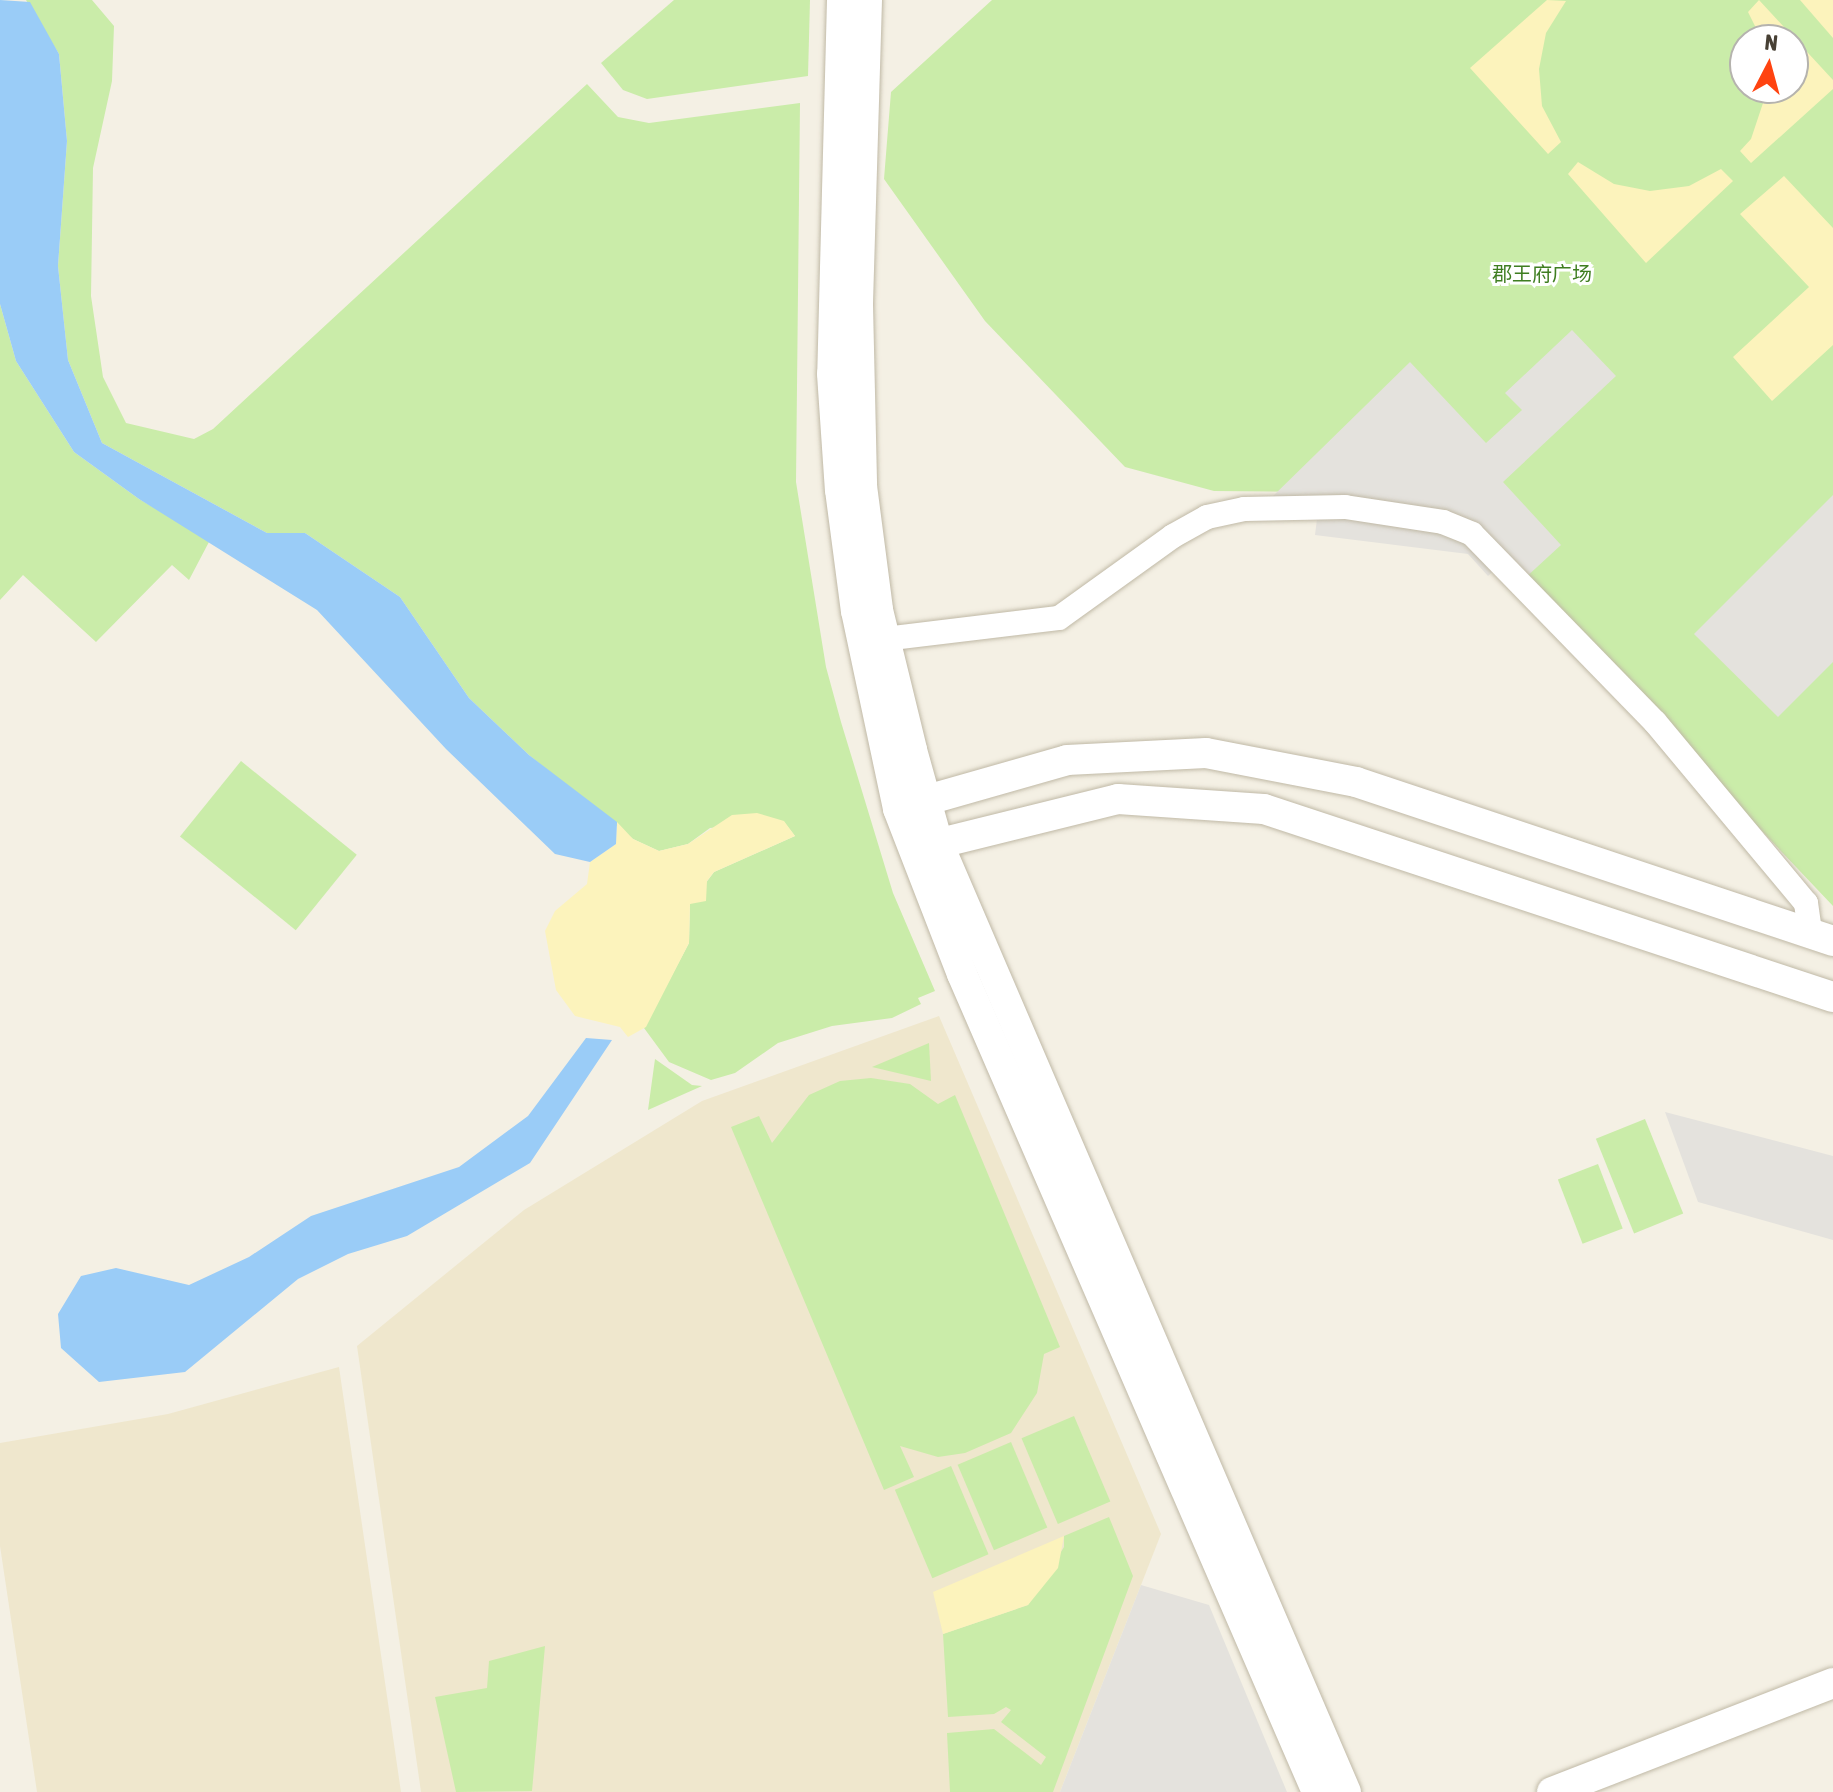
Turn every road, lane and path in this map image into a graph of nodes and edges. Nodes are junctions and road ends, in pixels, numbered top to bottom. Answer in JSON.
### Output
{"nodes":[{"id":1,"x":842,"y":0,"type":"edge"},
{"id":2,"x":867,"y":0,"type":"edge"},
{"id":3,"x":885,"y":639,"type":"junction"},
{"id":4,"x":912,"y":805,"type":"junction"},
{"id":5,"x":924,"y":847,"type":"junction"},
{"id":6,"x":1822,"y":937,"type":"edge"},
{"id":7,"x":1833,"y":997,"type":"edge"},
{"id":8,"x":1833,"y":1683,"type":"edge"},
{"id":9,"x":1317,"y":1792,"type":"edge"},
{"id":10,"x":1346,"y":1792,"type":"edge"},
{"id":11,"x":1552,"y":1792,"type":"edge"}],
"edges":[{"from":1,"to":4,"type":"street"},
{"from":2,"to":3,"type":"street"},
{"from":3,"to":4,"type":"street"},
{"from":3,"to":6,"type":"street"},
{"from":4,"to":5,"type":"street"},
{"from":4,"to":6,"type":"street"},
{"from":5,"to":7,"type":"street"},
{"from":5,"to":9,"type":"street"},
{"from":5,"to":10,"type":"street"},
{"from":8,"to":11,"type":"street"}]}
